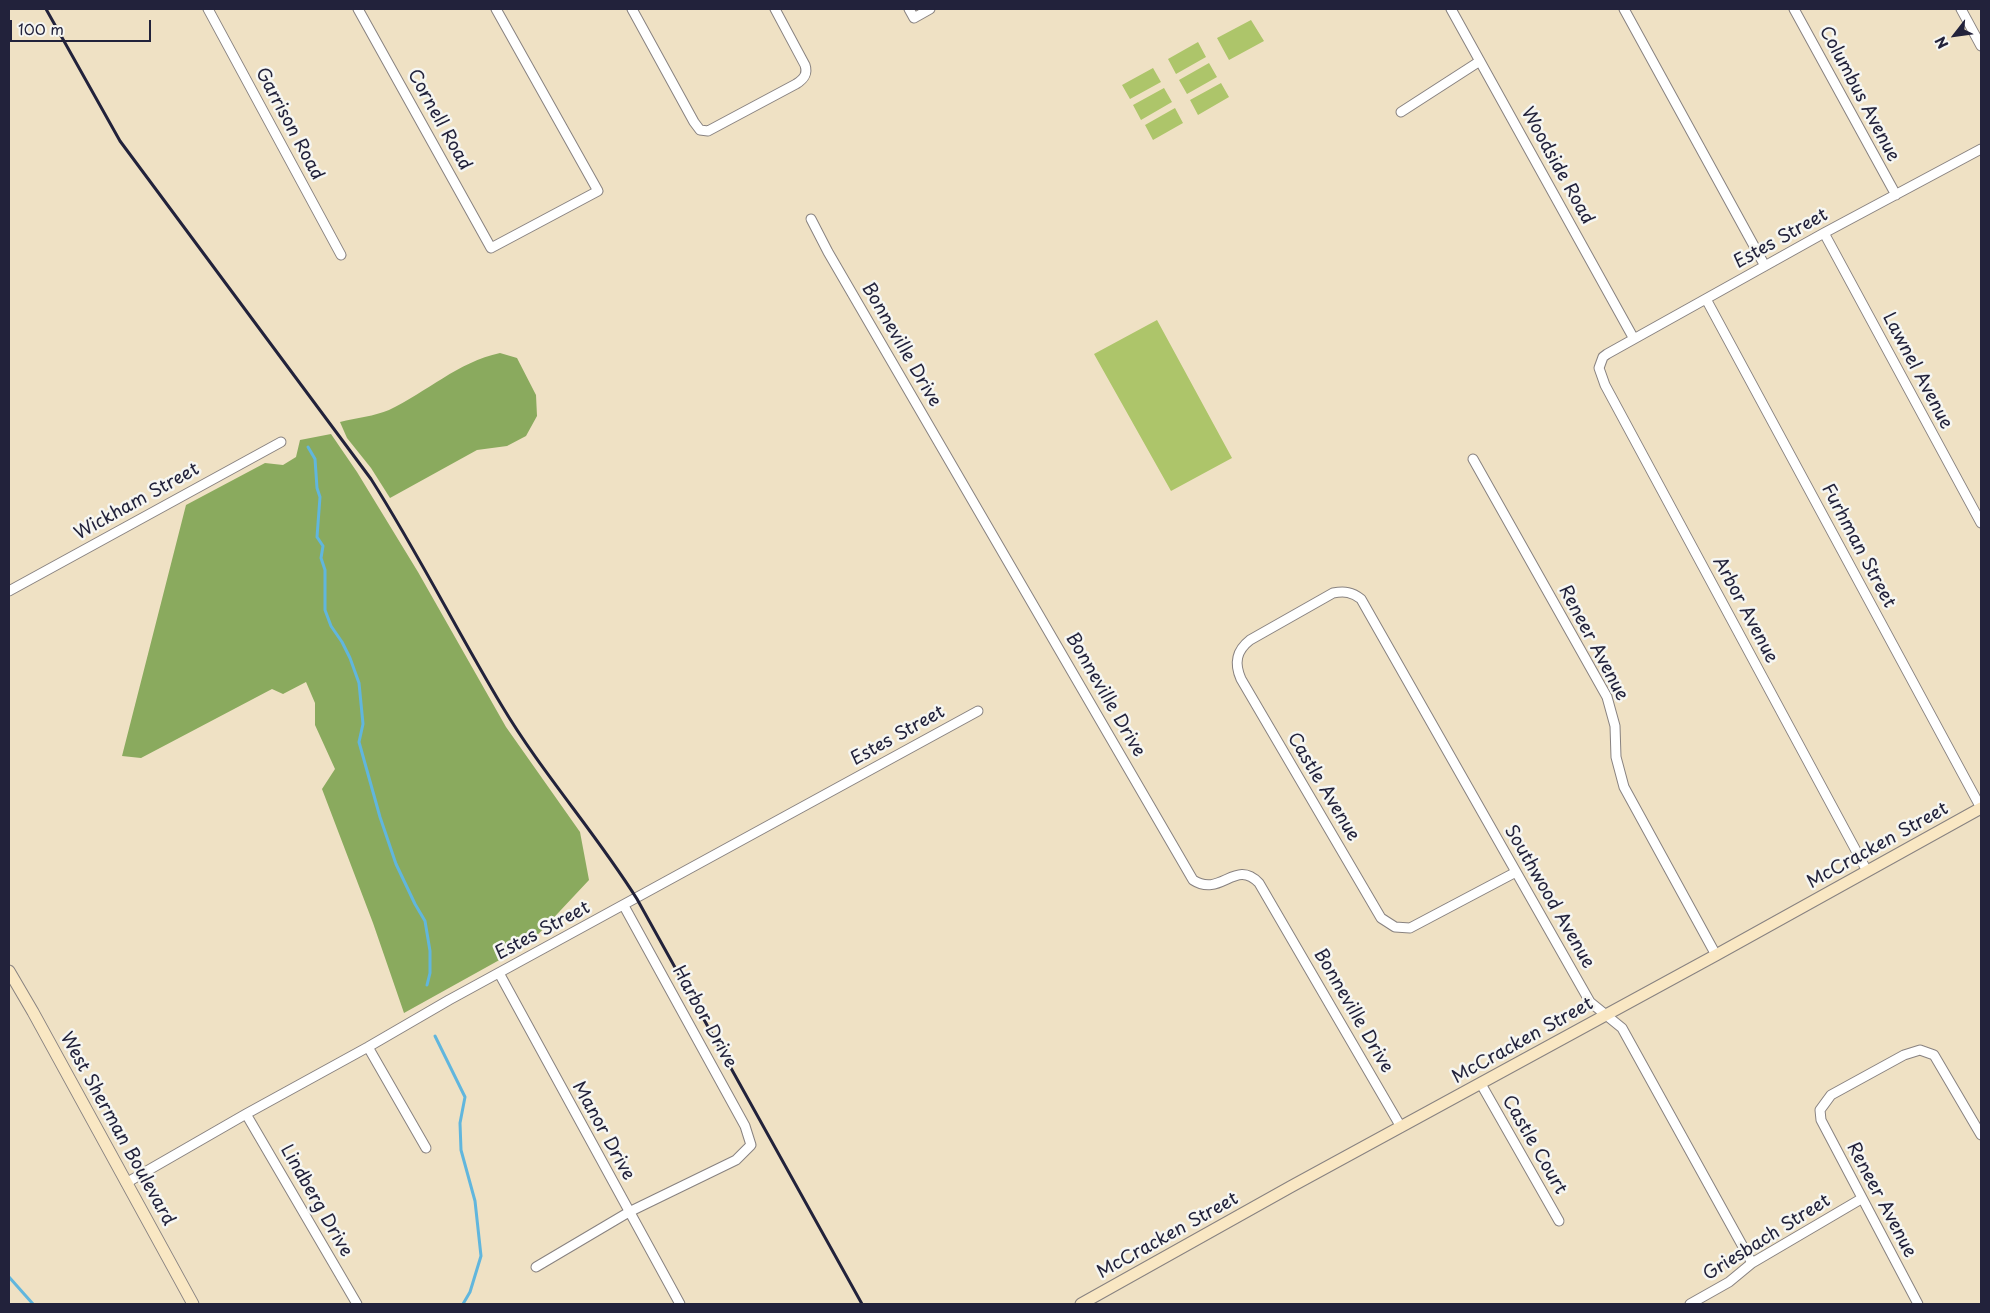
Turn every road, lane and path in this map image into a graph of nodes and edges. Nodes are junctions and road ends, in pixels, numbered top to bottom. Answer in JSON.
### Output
{"nodes":[{"id":1,"x":208,"y":9,"type":"edge"},
{"id":2,"x":358,"y":9,"type":"edge"},
{"id":3,"x":496,"y":9,"type":"edge"},
{"id":4,"x":632,"y":9,"type":"edge"},
{"id":5,"x":775,"y":9,"type":"edge"},
{"id":6,"x":909,"y":9,"type":"edge"},
{"id":7,"x":930,"y":9,"type":"edge"},
{"id":8,"x":1452,"y":9,"type":"edge"},
{"id":9,"x":1624,"y":9,"type":"edge"},
{"id":10,"x":1794,"y":9,"type":"edge"},
{"id":11,"x":1961,"y":9,"type":"edge"},
{"id":12,"x":1981,"y":46,"type":"edge"},
{"id":13,"x":1480,"y":61,"type":"junction"},
{"id":14,"x":1401,"y":112,"type":"dead end"},
{"id":15,"x":1981,"y":149,"type":"edge"},
{"id":16,"x":1896,"y":195,"type":"junction"},
{"id":17,"x":811,"y":219,"type":"dead end"},
{"id":18,"x":1824,"y":234,"type":"junction"},
{"id":19,"x":341,"y":255,"type":"dead end"},
{"id":20,"x":1765,"y":266,"type":"junction"},
{"id":21,"x":1706,"y":298,"type":"junction"},
{"id":22,"x":1634,"y":339,"type":"junction"},
{"id":23,"x":1600,"y":362,"type":"joint"},
{"id":24,"x":281,"y":442,"type":"dead end"},
{"id":25,"x":1473,"y":459,"type":"dead end"},
{"id":26,"x":1981,"y":523,"type":"edge"},
{"id":27,"x":9,"y":591,"type":"edge"},
{"id":28,"x":1353,"y":593,"type":"joint"},
{"id":29,"x":978,"y":710,"type":"dead end"},
{"id":30,"x":1981,"y":808,"type":"edge"},
{"id":31,"x":1867,"y":871,"type":"junction"},
{"id":32,"x":1516,"y":872,"type":"junction"},
{"id":33,"x":624,"y":906,"type":"junction"},
{"id":34,"x":1716,"y":956,"type":"junction"},
{"id":35,"x":9,"y":971,"type":"edge"},
{"id":36,"x":499,"y":973,"type":"junction"},
{"id":37,"x":1606,"y":1016,"type":"junction"},
{"id":38,"x":368,"y":1047,"type":"junction"},
{"id":39,"x":1481,"y":1084,"type":"junction"},
{"id":40,"x":246,"y":1114,"type":"junction"},
{"id":41,"x":1401,"y":1127,"type":"junction"},
{"id":42,"x":1981,"y":1135,"type":"edge"},
{"id":43,"x":426,"y":1148,"type":"dead end"},
{"id":44,"x":126,"y":1183,"type":"junction"},
{"id":45,"x":1861,"y":1199,"type":"junction"},
{"id":46,"x":629,"y":1212,"type":"junction"},
{"id":47,"x":1559,"y":1221,"type":"dead end"},
{"id":48,"x":1752,"y":1263,"type":"junction"},
{"id":49,"x":536,"y":1267,"type":"dead end"},
{"id":50,"x":1095,"y":1301,"type":"edge"},
{"id":51,"x":193,"y":1304,"type":"edge"},
{"id":52,"x":357,"y":1304,"type":"edge"},
{"id":53,"x":680,"y":1304,"type":"edge"},
{"id":54,"x":1082,"y":1304,"type":"edge"},
{"id":55,"x":1690,"y":1304,"type":"edge"},
{"id":56,"x":1918,"y":1304,"type":"edge"}],
"edges":[{"from":1,"to":19,"type":"street","name":"Garrison Road"},
{"from":2,"to":3,"type":"street","name":"Cornell Road"},
{"from":4,"to":5,"type":"street"},
{"from":6,"to":7,"type":"street"},
{"from":8,"to":13,"type":"street","name":"Woodside Road"},
{"from":9,"to":20,"type":"street"},
{"from":10,"to":16,"type":"street","name":"Columbus Avenue"},
{"from":11,"to":12,"type":"street"},
{"from":13,"to":14,"type":"street"},
{"from":13,"to":22,"type":"street","name":"Woodside Road"},
{"from":15,"to":16,"type":"street","name":"Estes Street"},
{"from":16,"to":18,"type":"street","name":"Estes Street"},
{"from":17,"to":41,"type":"street","name":"Bonneville Drive"},
{"from":18,"to":20,"type":"street","name":"Estes Street"},
{"from":18,"to":26,"type":"street","name":"Lawnel Avenue"},
{"from":20,"to":21,"type":"street","name":"Estes Street"},
{"from":21,"to":22,"type":"street","name":"Estes Street"},
{"from":21,"to":30,"type":"street","name":"Furhman Street"},
{"from":22,"to":23,"type":"street","name":"Estes Street"},
{"from":23,"to":31,"type":"street","name":"Arbor Avenue"},
{"from":24,"to":27,"type":"street","name":"Wickham Street"},
{"from":25,"to":34,"type":"street","name":"Reneer Avenue"},
{"from":28,"to":32,"type":"street","name":"Southwood Avenue"},
{"from":28,"to":32,"type":"street","name":"Castle Avenue"},
{"from":29,"to":33,"type":"street","name":"Estes Street"},
{"from":30,"to":31,"type":"street","name":"McCracken Street"},
{"from":31,"to":34,"type":"street","name":"McCracken Street"},
{"from":32,"to":37,"type":"street","name":"Southwood Avenue"},
{"from":33,"to":36,"type":"street","name":"Estes Street"},
{"from":33,"to":46,"type":"street","name":"Harbor Drive"},
{"from":34,"to":37,"type":"street","name":"McCracken Street"},
{"from":35,"to":44,"type":"street","name":"West Sherman Boulevard"},
{"from":36,"to":38,"type":"street","name":"Estes Street"},
{"from":36,"to":46,"type":"street","name":"Manor Drive"},
{"from":37,"to":39,"type":"street","name":"McCracken Street"},
{"from":37,"to":48,"type":"street","name":"Southwood Avenue"},
{"from":38,"to":40,"type":"street","name":"Estes Street"},
{"from":38,"to":43,"type":"street"},
{"from":39,"to":41,"type":"street","name":"McCracken Street"},
{"from":39,"to":47,"type":"street","name":"Castle Court"},
{"from":40,"to":44,"type":"street","name":"Estes Street"},
{"from":40,"to":52,"type":"street","name":"Lindberg Drive"},
{"from":41,"to":50,"type":"street","name":"McCracken Street"},
{"from":42,"to":45,"type":"street","name":"Reneer Avenue"},
{"from":44,"to":51,"type":"street","name":"West Sherman Boulevard"},
{"from":45,"to":48,"type":"street","name":"Griesbach Street"},
{"from":45,"to":56,"type":"street","name":"Reneer Avenue"},
{"from":46,"to":49,"type":"street"},
{"from":46,"to":53,"type":"street","name":"Manor Drive"},
{"from":48,"to":55,"type":"street","name":"Griesbach Street"},
{"from":50,"to":54,"type":"street","name":"McCracken Street"}]}
